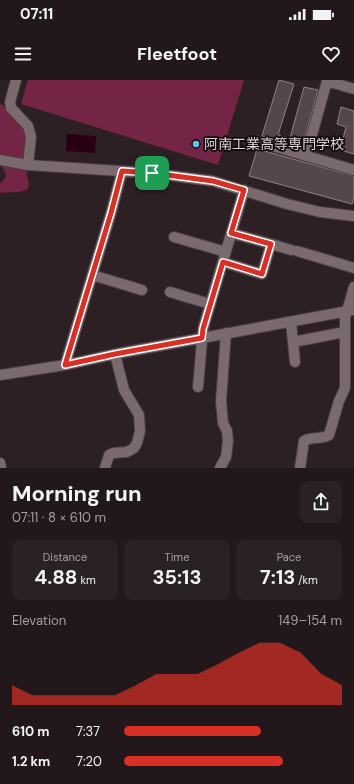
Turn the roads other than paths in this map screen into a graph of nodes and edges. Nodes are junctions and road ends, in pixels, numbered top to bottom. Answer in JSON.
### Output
{"nodes":[{"id":1,"x":16,"y":80,"type":"edge"},
{"id":2,"x":325,"y":81,"type":"edge"},
{"id":3,"x":354,"y":89,"type":"edge"},
{"id":4,"x":256,"y":141,"type":"dead end"},
{"id":5,"x":306,"y":156,"type":"junction"},
{"id":6,"x":0,"y":160,"type":"edge"},
{"id":7,"x":28,"y":165,"type":"junction"},
{"id":8,"x":354,"y":170,"type":"edge"},
{"id":9,"x":122,"y":171,"type":"junction"},
{"id":10,"x":244,"y":190,"type":"junction"},
{"id":11,"x":354,"y":216,"type":"edge"},
{"id":12,"x":231,"y":233,"type":"junction"},
{"id":13,"x":174,"y":237,"type":"dead end"},
{"id":14,"x":271,"y":244,"type":"junction"},
{"id":15,"x":224,"y":257,"type":"junction"},
{"id":16,"x":354,"y":268,"type":"edge"},
{"id":17,"x":92,"y":275,"type":"junction"},
{"id":18,"x":354,"y":287,"type":"edge"},
{"id":19,"x":142,"y":290,"type":"dead end"},
{"id":20,"x":170,"y":292,"type":"dead end"},
{"id":21,"x":210,"y":304,"type":"junction"},
{"id":22,"x":351,"y":311,"type":"edge"},
{"id":23,"x":291,"y":322,"type":"junction"},
{"id":24,"x":345,"y":332,"type":"junction"},
{"id":25,"x":226,"y":334,"type":"junction"},
{"id":26,"x":202,"y":338,"type":"junction"},
{"id":27,"x":293,"y":342,"type":"junction"},
{"id":28,"x":115,"y":354,"type":"junction"},
{"id":29,"x":295,"y":362,"type":"dead end"},
{"id":30,"x":65,"y":365,"type":"junction"},
{"id":31,"x":0,"y":375,"type":"edge"},
{"id":32,"x":198,"y":387,"type":"dead end"},
{"id":33,"x":350,"y":389,"type":"edge"},
{"id":34,"x":0,"y":463,"type":"edge"},
{"id":35,"x":1,"y":468,"type":"edge"},
{"id":36,"x":105,"y":468,"type":"edge"},
{"id":37,"x":220,"y":468,"type":"edge"},
{"id":38,"x":300,"y":468,"type":"edge"},
{"id":39,"x":303,"y":468,"type":"edge"}],
"edges":[{"from":1,"to":7,"type":"street"},
{"from":2,"to":3,"type":"street"},
{"from":2,"to":5,"type":"street"},
{"from":4,"to":5,"type":"street"},
{"from":5,"to":8,"type":"street"},
{"from":6,"to":7,"type":"street"},
{"from":7,"to":9,"type":"street"},
{"from":9,"to":10,"type":"street"},
{"from":9,"to":17,"type":"street"},
{"from":10,"to":11,"type":"street"},
{"from":10,"to":12,"type":"street"},
{"from":12,"to":14,"type":"street"},
{"from":12,"to":15,"type":"street"},
{"from":13,"to":15,"type":"street"},
{"from":14,"to":15,"type":"street"},
{"from":14,"to":16,"type":"street"},
{"from":15,"to":21,"type":"street"},
{"from":17,"to":19,"type":"street"},
{"from":17,"to":30,"type":"street"},
{"from":18,"to":22,"type":"street"},
{"from":20,"to":21,"type":"street"},
{"from":21,"to":26,"type":"street"},
{"from":22,"to":23,"type":"street"},
{"from":22,"to":24,"type":"street"},
{"from":23,"to":25,"type":"street"},
{"from":23,"to":27,"type":"street"},
{"from":24,"to":27,"type":"street"},
{"from":24,"to":33,"type":"street"},
{"from":25,"to":26,"type":"street"},
{"from":25,"to":37,"type":"street"},
{"from":26,"to":28,"type":"street"},
{"from":26,"to":32,"type":"street"},
{"from":27,"to":29,"type":"street"},
{"from":28,"to":30,"type":"street"},
{"from":28,"to":36,"type":"street"},
{"from":30,"to":31,"type":"street"},
{"from":33,"to":38,"type":"street"},
{"from":34,"to":35,"type":"street"},
{"from":38,"to":39,"type":"street"}]}
